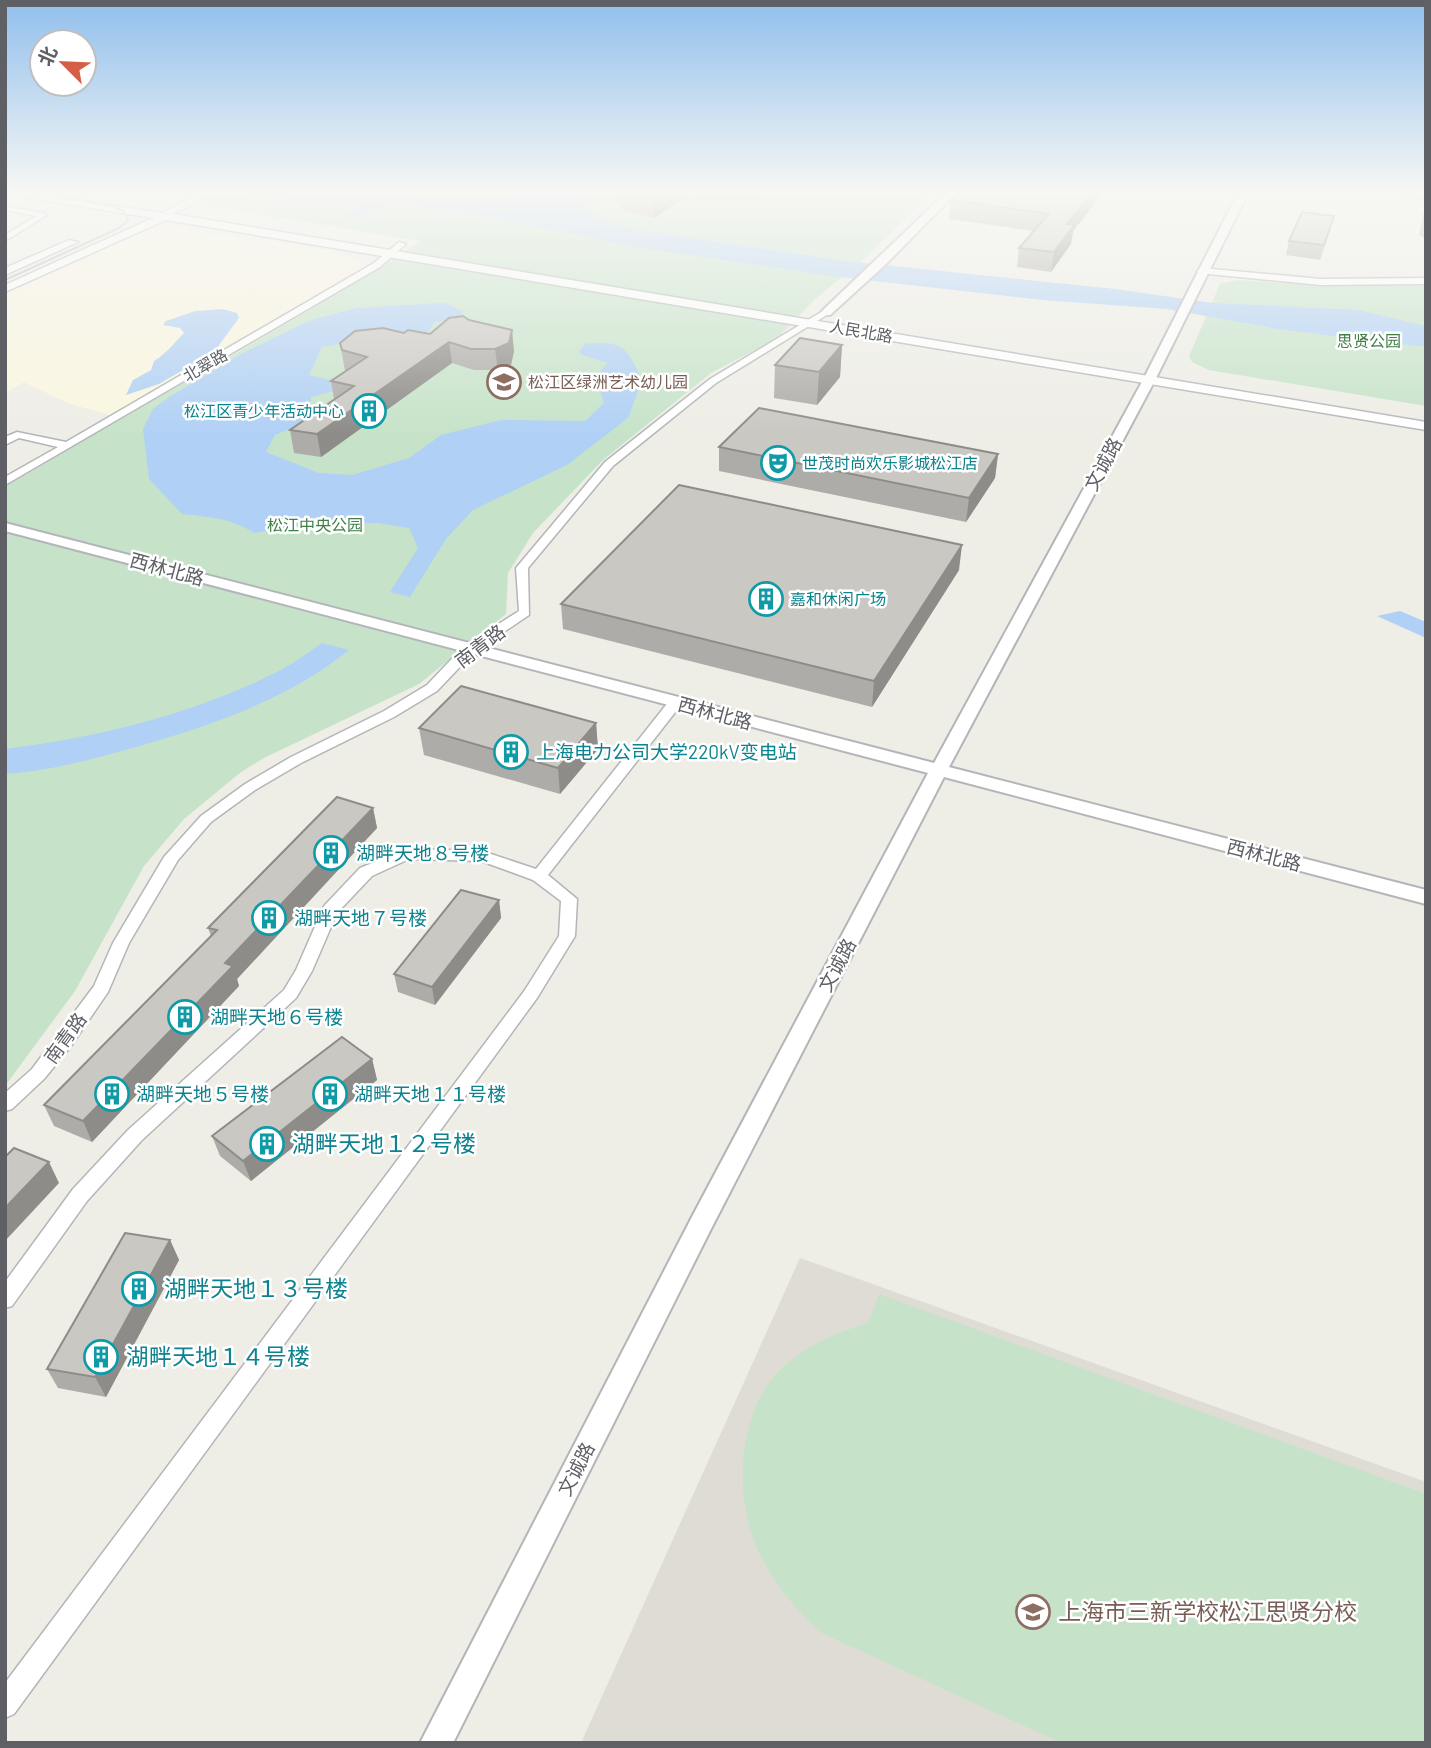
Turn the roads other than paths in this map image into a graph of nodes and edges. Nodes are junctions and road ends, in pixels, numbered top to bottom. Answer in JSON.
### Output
{"nodes":[{"id":1,"x":38,"y":273,"type":"edge"},
{"id":2,"x":364,"y":273,"type":"edge"},
{"id":3,"x":513,"y":273,"type":"edge"},
{"id":4,"x":578,"y":273,"type":"edge"},
{"id":5,"x":870,"y":273,"type":"edge"},
{"id":6,"x":1200,"y":273,"type":"edge"},
{"id":7,"x":1218,"y":273,"type":"edge"},
{"id":8,"x":1426,"y":281,"type":"edge"},
{"id":9,"x":5,"y":289,"type":"edge"},
{"id":10,"x":826,"y":313,"type":"junction"},
{"id":11,"x":812,"y":323,"type":"junction"},
{"id":12,"x":1150,"y":374,"type":"junction"},
{"id":13,"x":1426,"y":414,"type":"edge"},
{"id":14,"x":1426,"y":426,"type":"edge"},
{"id":15,"x":5,"y":442,"type":"edge"},
{"id":16,"x":66,"y":445,"type":"junction"},
{"id":17,"x":5,"y":482,"type":"edge"},
{"id":18,"x":5,"y":527,"type":"edge"},
{"id":19,"x":469,"y":649,"type":"junction"},
{"id":20,"x":675,"y":703,"type":"junction"},
{"id":21,"x":938,"y":771,"type":"junction"},
{"id":22,"x":540,"y":876,"type":"junction"},
{"id":23,"x":1426,"y":897,"type":"edge"},
{"id":24,"x":5,"y":1104,"type":"edge"},
{"id":25,"x":5,"y":1300,"type":"edge"},
{"id":26,"x":5,"y":1705,"type":"edge"},
{"id":27,"x":436,"y":1743,"type":"edge"}],
"edges":[{"from":1,"to":9,"type":"main road"},
{"from":2,"to":16,"type":"street","name":"北翠路"},
{"from":3,"to":11,"type":"main road","name":"人民北路"},
{"from":4,"to":10,"type":"main road","name":"人民北路"},
{"from":5,"to":10,"type":"street","name":"南青路"},
{"from":6,"to":12,"type":"street","name":"文诚路"},
{"from":7,"to":8,"type":"street"},
{"from":10,"to":11,"type":"street","name":"南青路"},
{"from":10,"to":12,"type":"main road","name":"人民北路"},
{"from":11,"to":12,"type":"main road","name":"人民北路"},
{"from":11,"to":19,"type":"street","name":"南青路"},
{"from":12,"to":13,"type":"main road","name":"人民北路"},
{"from":12,"to":14,"type":"main road","name":"人民北路"},
{"from":12,"to":21,"type":"street","name":"文诚路"},
{"from":15,"to":16,"type":"street"},
{"from":16,"to":17,"type":"street","name":"北翠路"},
{"from":18,"to":19,"type":"street","name":"西林北路"},
{"from":19,"to":20,"type":"street","name":"西林北路"},
{"from":19,"to":24,"type":"street","name":"南青路"},
{"from":20,"to":21,"type":"street","name":"西林北路"},
{"from":20,"to":22,"type":"street"},
{"from":21,"to":23,"type":"street","name":"西林北路"},
{"from":21,"to":27,"type":"street","name":"文诚路"},
{"from":22,"to":25,"type":"street"},
{"from":22,"to":26,"type":"street"}]}
